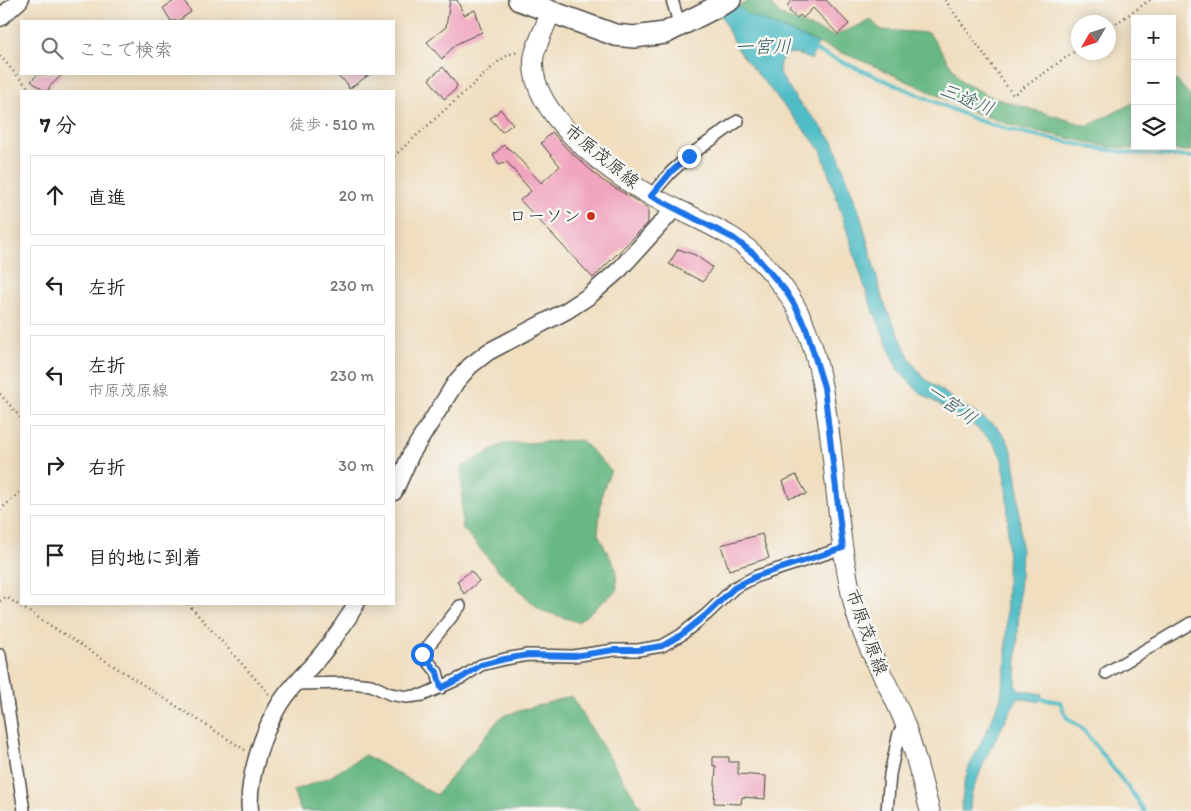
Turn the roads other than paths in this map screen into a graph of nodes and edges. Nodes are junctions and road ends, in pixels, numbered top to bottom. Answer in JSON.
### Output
{"nodes":[{"id":1,"x":20,"y":0,"type":"edge"},
{"id":2,"x":519,"y":0,"type":"edge"},
{"id":3,"x":672,"y":0,"type":"edge"},
{"id":4,"x":730,"y":0,"type":"edge"},
{"id":5,"x":552,"y":11,"type":"junction"},
{"id":6,"x":0,"y":18,"type":"edge"},
{"id":7,"x":680,"y":26,"type":"junction"},
{"id":8,"x":738,"y":122,"type":"dead end"},
{"id":9,"x":651,"y":196,"type":"junction"},
{"id":10,"x":675,"y":208,"type":"junction"},
{"id":11,"x":395,"y":490,"type":"edge"},
{"id":12,"x":843,"y":548,"type":"junction"},
{"id":13,"x":355,"y":605,"type":"edge"},
{"id":14,"x":460,"y":606,"type":"dead end"},
{"id":15,"x":1191,"y":623,"type":"edge"},
{"id":16,"x":0,"y":655,"type":"edge"},
{"id":17,"x":1106,"y":672,"type":"dead end"},
{"id":18,"x":295,"y":684,"type":"junction"},
{"id":19,"x":441,"y":688,"type":"junction"},
{"id":20,"x":905,"y":723,"type":"junction"},
{"id":21,"x":24,"y":811,"type":"edge"},
{"id":22,"x":250,"y":811,"type":"edge"},
{"id":23,"x":887,"y":811,"type":"edge"},
{"id":24,"x":930,"y":811,"type":"edge"}],
"edges":[{"from":1,"to":6,"type":"street"},
{"from":2,"to":5,"type":"highway"},
{"from":3,"to":7,"type":"street"},
{"from":4,"to":7,"type":"highway"},
{"from":5,"to":7,"type":"highway"},
{"from":5,"to":9,"type":"main road","name":"市原茂原線"},
{"from":8,"to":9,"type":"street"},
{"from":9,"to":10,"type":"main road","name":"市原茂原線"},
{"from":10,"to":11,"type":"street"},
{"from":10,"to":12,"type":"main road","name":"市原茂原線"},
{"from":12,"to":19,"type":"street"},
{"from":12,"to":20,"type":"main road","name":"市原茂原線"},
{"from":13,"to":18,"type":"street"},
{"from":14,"to":19,"type":"street"},
{"from":15,"to":17,"type":"street"},
{"from":16,"to":21,"type":"street"},
{"from":18,"to":19,"type":"street"},
{"from":18,"to":22,"type":"street"},
{"from":20,"to":23,"type":"street"},
{"from":20,"to":24,"type":"main road","name":"市原茂原線"}]}
